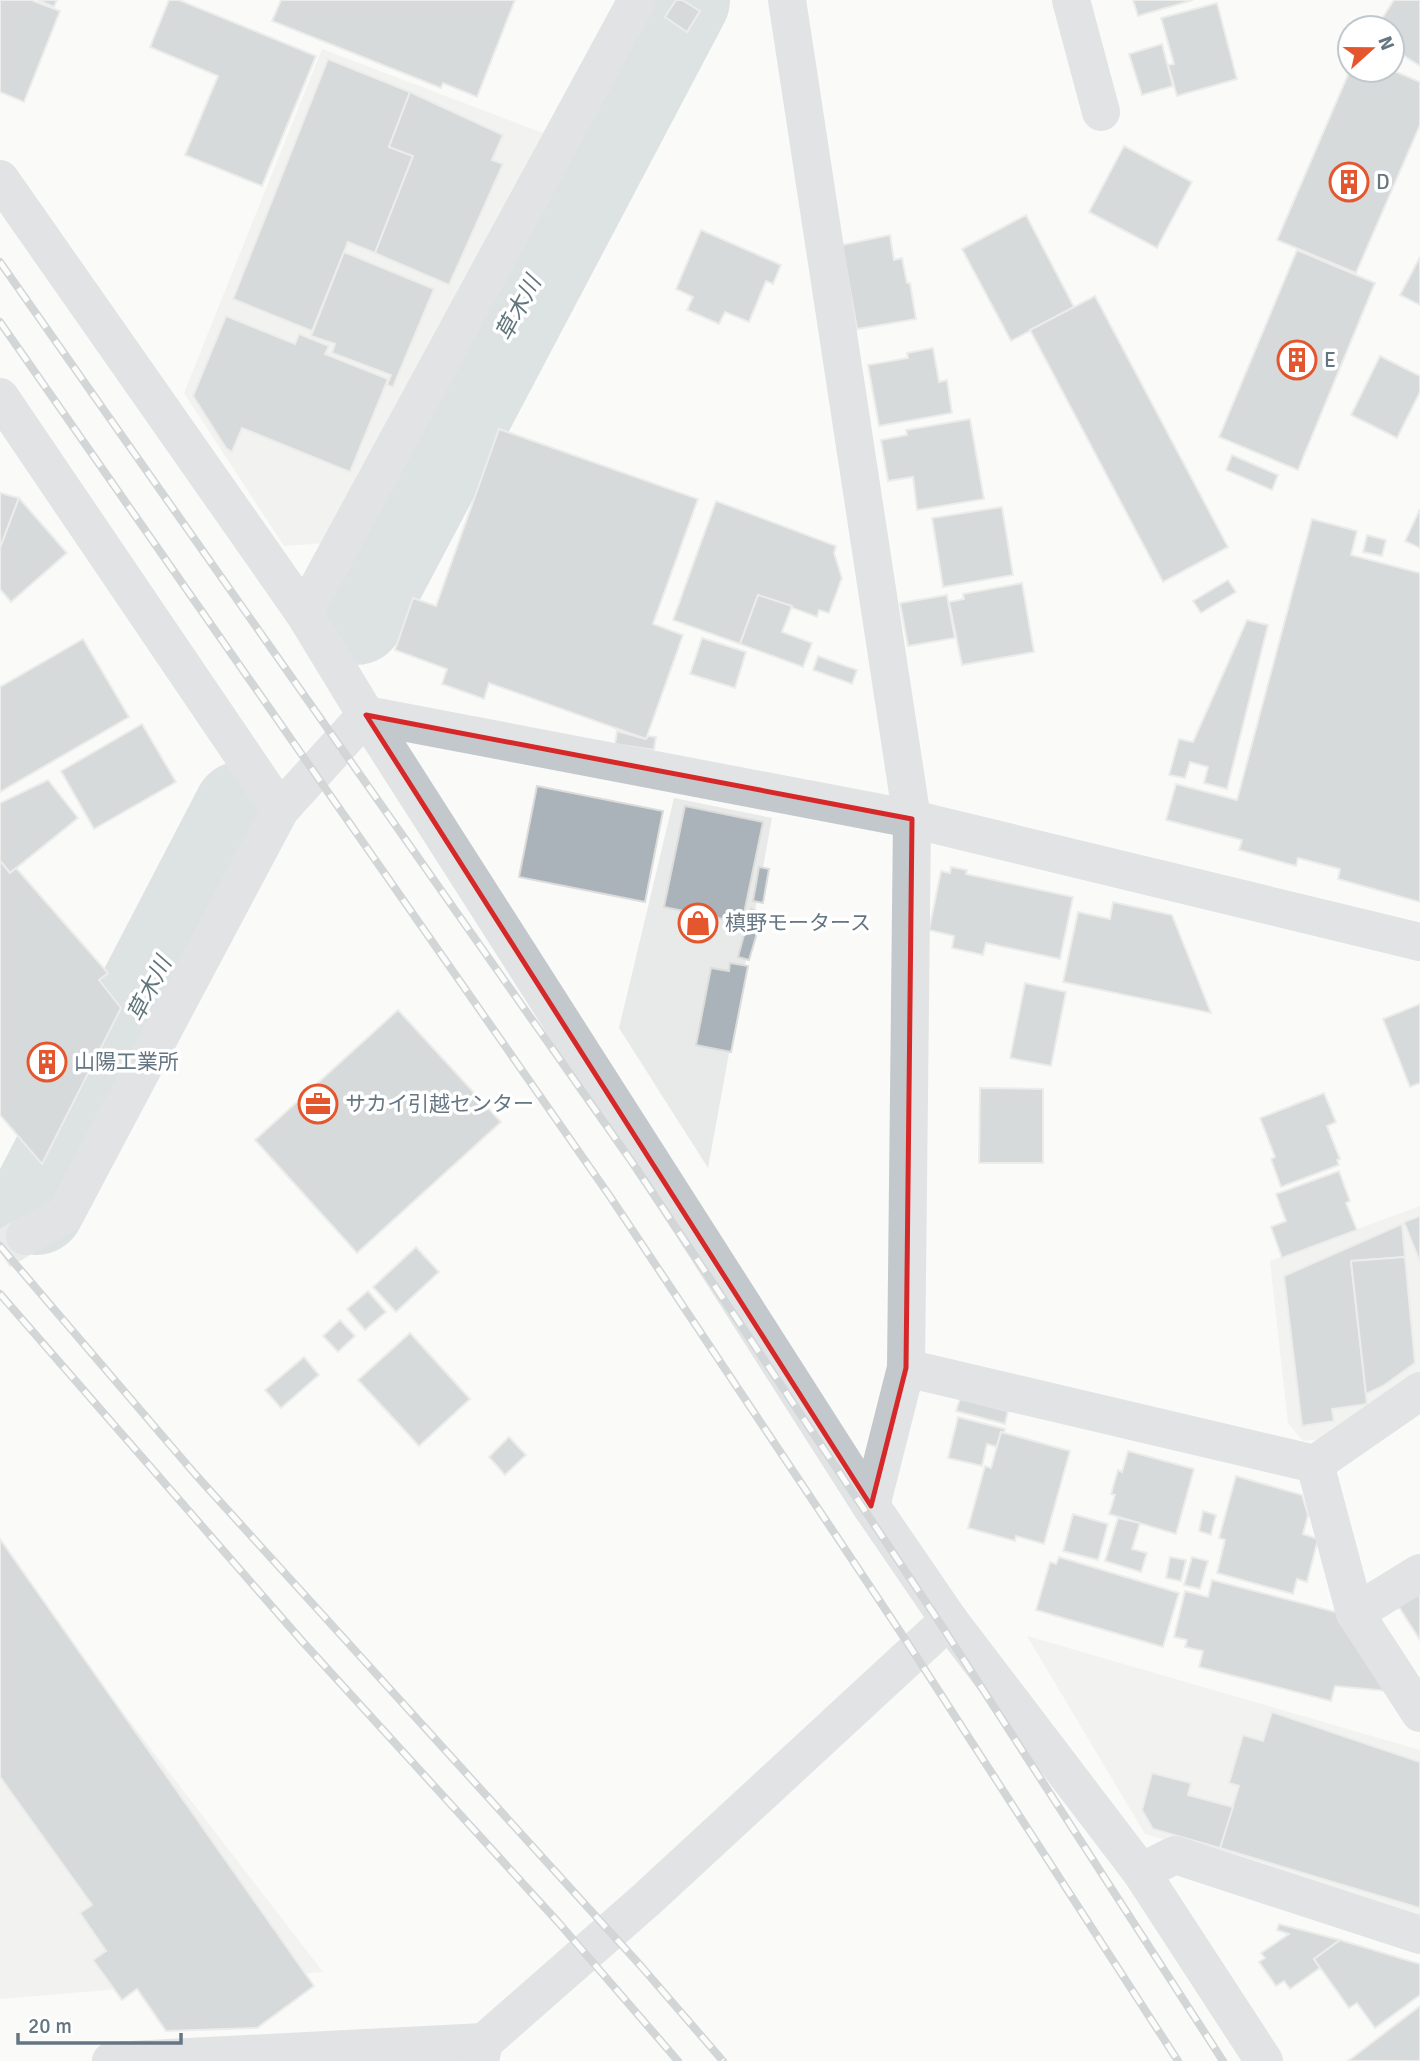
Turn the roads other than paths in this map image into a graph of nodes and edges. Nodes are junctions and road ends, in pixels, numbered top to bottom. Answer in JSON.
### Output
{"nodes":[{"id":1,"x":637,"y":0,"type":"edge"},
{"id":2,"x":787,"y":0,"type":"edge"},
{"id":3,"x":1071,"y":0,"type":"edge"},
{"id":4,"x":1101,"y":112,"type":"dead end"},
{"id":5,"x":0,"y":179,"type":"edge"},
{"id":6,"x":0,"y":397,"type":"edge"},
{"id":7,"x":304,"y":613,"type":"junction"},
{"id":8,"x":366,"y":715,"type":"junction"},
{"id":9,"x":280,"y":810,"type":"junction"},
{"id":10,"x":912,"y":819,"type":"junction"},
{"id":11,"x":1420,"y":942,"type":"edge"},
{"id":12,"x":25,"y":1236,"type":"tunnel mouth"},
{"id":13,"x":906,"y":1368,"type":"junction"},
{"id":14,"x":1420,"y":1391,"type":"edge"},
{"id":15,"x":1315,"y":1464,"type":"junction"},
{"id":16,"x":871,"y":1506,"type":"junction"},
{"id":17,"x":1420,"y":1573,"type":"edge"},
{"id":18,"x":1355,"y":1614,"type":"junction"},
{"id":19,"x":949,"y":1620,"type":"junction"},
{"id":20,"x":1420,"y":1713,"type":"edge"},
{"id":21,"x":1141,"y":1872,"type":"junction"},
{"id":22,"x":1420,"y":1935,"type":"edge"},
{"id":23,"x":482,"y":2052,"type":"edge"},
{"id":24,"x":111,"y":2061,"type":"edge"},
{"id":25,"x":1264,"y":2061,"type":"edge"}],
"edges":[{"from":1,"to":7,"type":"street"},
{"from":2,"to":10,"type":"street"},
{"from":3,"to":4,"type":"street"},
{"from":5,"to":7,"type":"street"},
{"from":6,"to":9,"type":"street"},
{"from":7,"to":8,"type":"street"},
{"from":8,"to":9,"type":"street"},
{"from":8,"to":10,"type":"street"},
{"from":8,"to":16,"type":"street"},
{"from":9,"to":12,"type":"street"},
{"from":10,"to":11,"type":"street"},
{"from":10,"to":13,"type":"street"},
{"from":13,"to":15,"type":"street"},
{"from":13,"to":16,"type":"street"},
{"from":14,"to":15,"type":"street"},
{"from":15,"to":18,"type":"street"},
{"from":16,"to":19,"type":"street"},
{"from":17,"to":18,"type":"street"},
{"from":18,"to":20,"type":"street"},
{"from":19,"to":21,"type":"street"},
{"from":19,"to":23,"type":"street"},
{"from":21,"to":22,"type":"street"},
{"from":21,"to":25,"type":"street"},
{"from":23,"to":24,"type":"street"}]}
